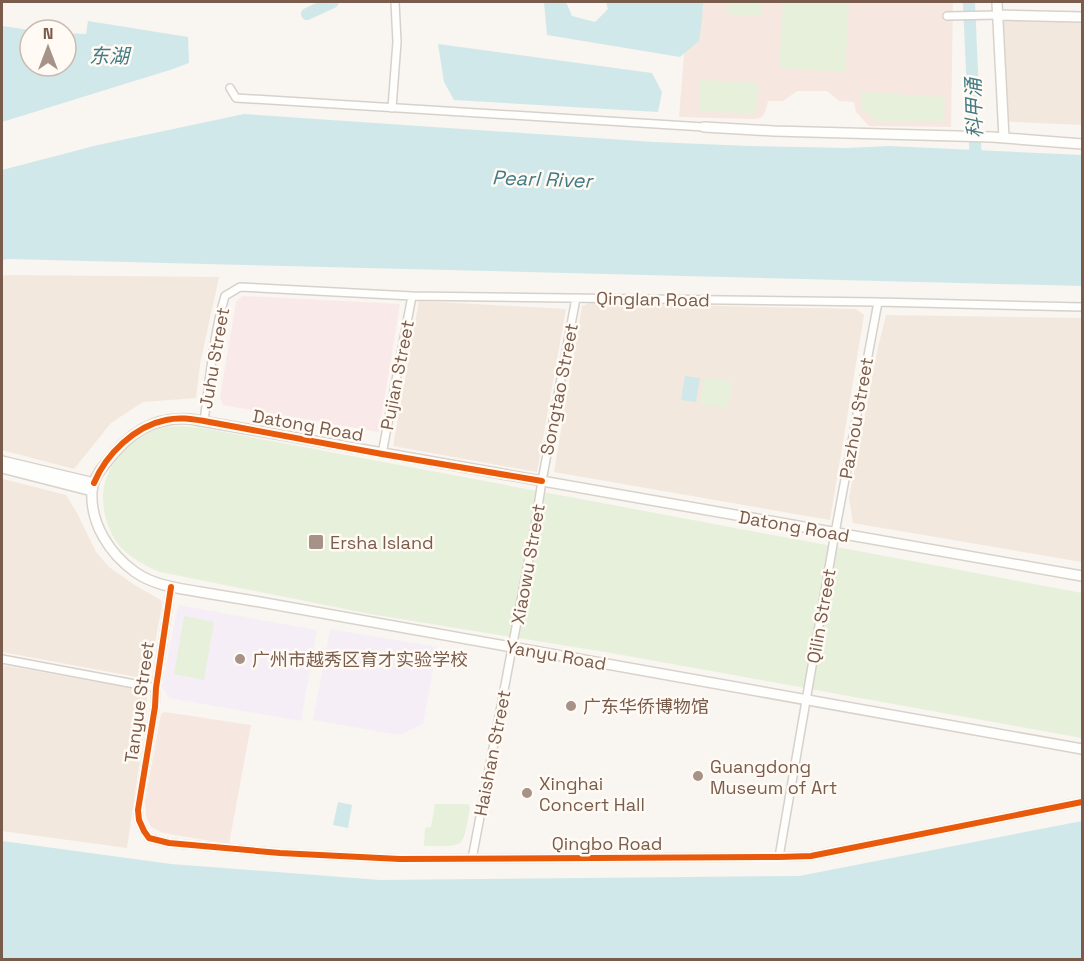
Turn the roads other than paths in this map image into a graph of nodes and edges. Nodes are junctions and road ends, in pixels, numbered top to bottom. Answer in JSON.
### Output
{"nodes":[{"id":1,"x":396,"y":2,"type":"edge"},
{"id":2,"x":997,"y":2,"type":"edge"},
{"id":3,"x":998,"y":15,"type":"junction"},
{"id":4,"x":947,"y":16,"type":"dead end"},
{"id":5,"x":1083,"y":17,"type":"edge"},
{"id":6,"x":230,"y":88,"type":"dead end"},
{"id":7,"x":393,"y":108,"type":"junction"},
{"id":8,"x":704,"y":128,"type":"joint"},
{"id":9,"x":1004,"y":138,"type":"junction"},
{"id":10,"x":1083,"y":144,"type":"edge"},
{"id":11,"x":225,"y":296,"type":"joint"},
{"id":12,"x":412,"y":296,"type":"junction"},
{"id":13,"x":576,"y":298,"type":"junction"},
{"id":14,"x":878,"y":302,"type":"junction"},
{"id":15,"x":1083,"y":307,"type":"edge"},
{"id":16,"x":204,"y":421,"type":"junction"},
{"id":17,"x":382,"y":454,"type":"junction"},
{"id":18,"x":2,"y":461,"type":"edge"},
{"id":19,"x":2,"y":468,"type":"edge"},
{"id":20,"x":542,"y":481,"type":"junction"},
{"id":21,"x":93,"y":487,"type":"junction"},
{"id":22,"x":835,"y":534,"type":"junction"},
{"id":23,"x":1083,"y":576,"type":"edge"},
{"id":24,"x":171,"y":587,"type":"junction"},
{"id":25,"x":512,"y":647,"type":"junction"},
{"id":26,"x":2,"y":659,"type":"edge"},
{"id":27,"x":156,"y":688,"type":"junction"},
{"id":28,"x":806,"y":699,"type":"junction"},
{"id":29,"x":1083,"y":749,"type":"edge"},
{"id":30,"x":1083,"y":802,"type":"edge"},
{"id":31,"x":139,"y":820,"type":"joint"},
{"id":32,"x":779,"y":857,"type":"junction"},
{"id":33,"x":472,"y":859,"type":"junction"}],
"edges":[{"from":1,"to":7,"type":"street"},
{"from":2,"to":3,"type":"main road"},
{"from":3,"to":4,"type":"street"},
{"from":3,"to":5,"type":"main road"},
{"from":3,"to":9,"type":"main road"},
{"from":6,"to":7,"type":"street"},
{"from":7,"to":8,"type":"street"},
{"from":8,"to":9,"type":"main road"},
{"from":9,"to":10,"type":"main road"},
{"from":11,"to":12,"type":"street","name":"Qinglan Road"},
{"from":11,"to":16,"type":"street","name":"Juhu Street"},
{"from":12,"to":13,"type":"street","name":"Qinglan Road"},
{"from":12,"to":17,"type":"street","name":"Pujian Street"},
{"from":13,"to":14,"type":"street","name":"Qinglan Road"},
{"from":13,"to":20,"type":"street","name":"Songtao Street"},
{"from":14,"to":15,"type":"street","name":"Qinglan Road"},
{"from":14,"to":22,"type":"street","name":"Pazhou Street"},
{"from":16,"to":17,"type":"main road","name":"Datong Road"},
{"from":16,"to":21,"type":"main road","name":"Datong Road"},
{"from":17,"to":20,"type":"main road","name":"Datong Road"},
{"from":18,"to":21,"type":"main road"},
{"from":19,"to":21,"type":"main road"},
{"from":20,"to":22,"type":"main road","name":"Datong Road"},
{"from":20,"to":25,"type":"street","name":"Xiaowu Street"},
{"from":21,"to":24,"type":"main road","name":"Yanyu Road"},
{"from":22,"to":23,"type":"main road","name":"Datong Road"},
{"from":22,"to":28,"type":"street","name":"Qilin Street"},
{"from":24,"to":25,"type":"main road","name":"Yanyu Road"},
{"from":24,"to":27,"type":"street","name":"Tanyue Street"},
{"from":25,"to":28,"type":"main road","name":"Yanyu Road"},
{"from":25,"to":33,"type":"street","name":"Haishan Street"},
{"from":26,"to":27,"type":"street"},
{"from":27,"to":31,"type":"street","name":"Tanyue Street"},
{"from":28,"to":29,"type":"main road","name":"Yanyu Road"},
{"from":28,"to":32,"type":"street","name":"Qilin Street"},
{"from":30,"to":32,"type":"street","name":"Qingbo Road"},
{"from":31,"to":33,"type":"street","name":"Qingbo Road"},
{"from":32,"to":33,"type":"street","name":"Qingbo Road"}]}
